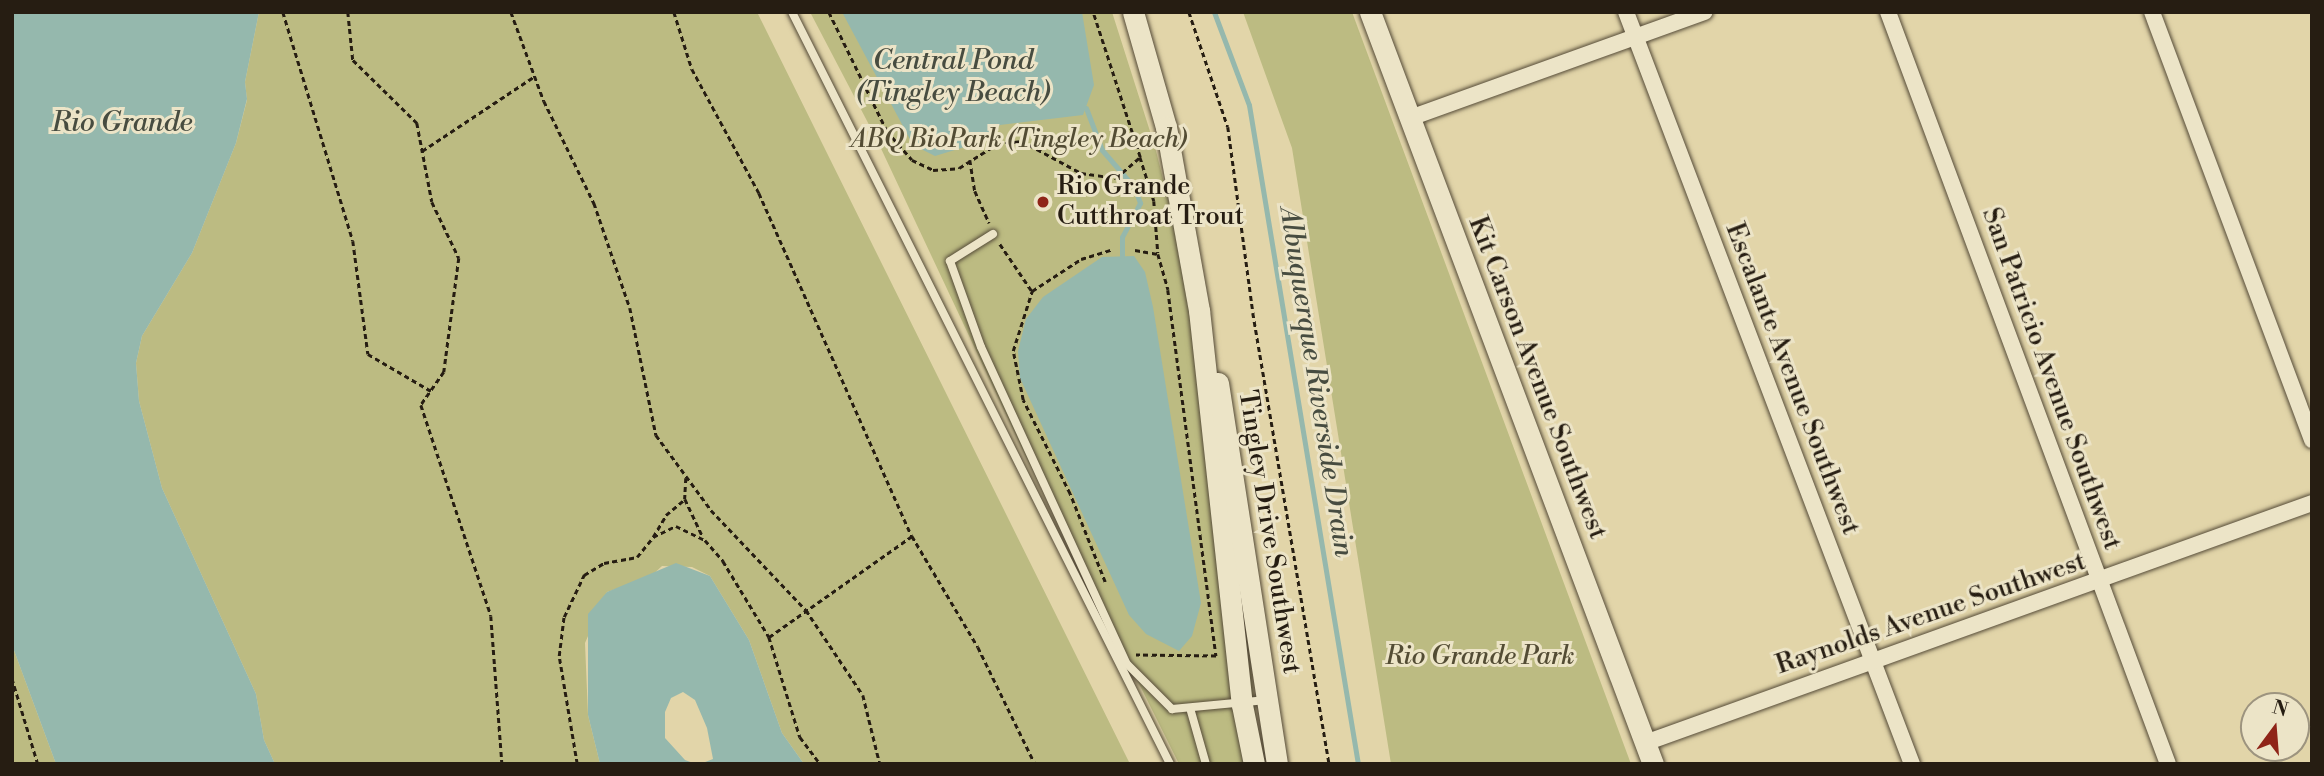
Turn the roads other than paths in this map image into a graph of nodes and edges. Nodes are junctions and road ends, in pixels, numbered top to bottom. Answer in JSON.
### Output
{"nodes":[{"id":1,"x":792,"y":12,"type":"edge"},
{"id":2,"x":1133,"y":12,"type":"edge"},
{"id":3,"x":1370,"y":12,"type":"edge"},
{"id":4,"x":1626,"y":12,"type":"edge"},
{"id":5,"x":1705,"y":12,"type":"edge"},
{"id":6,"x":1888,"y":12,"type":"edge"},
{"id":7,"x":2152,"y":12,"type":"edge"},
{"id":8,"x":1636,"y":37,"type":"junction"},
{"id":9,"x":1410,"y":118,"type":"junction"},
{"id":10,"x":993,"y":234,"type":"dead end"},
{"id":11,"x":1199,"y":310,"type":"junction"},
{"id":12,"x":2312,"y":440,"type":"edge"},
{"id":13,"x":2312,"y":503,"type":"edge"},
{"id":14,"x":2100,"y":581,"type":"junction"},
{"id":15,"x":1871,"y":658,"type":"junction"},
{"id":16,"x":1267,"y":699,"type":"junction"},
{"id":17,"x":1242,"y":705,"type":"junction"},
{"id":18,"x":1190,"y":708,"type":"junction"},
{"id":19,"x":1645,"y":743,"type":"junction"},
{"id":20,"x":1170,"y":764,"type":"edge"},
{"id":21,"x":1206,"y":764,"type":"edge"},
{"id":22,"x":1254,"y":764,"type":"edge"},
{"id":23,"x":1277,"y":764,"type":"edge"},
{"id":24,"x":1653,"y":764,"type":"edge"},
{"id":25,"x":1912,"y":764,"type":"edge"},
{"id":26,"x":2168,"y":764,"type":"edge"}],
"edges":[{"from":1,"to":20,"type":"lane"},
{"from":2,"to":11,"type":"street","name":"Tingley Drive Southwest"},
{"from":3,"to":9,"type":"street","name":"Kit Carson Avenue Southwest"},
{"from":4,"to":8,"type":"street","name":"Escalante Avenue Southwest"},
{"from":5,"to":8,"type":"street"},
{"from":6,"to":14,"type":"street","name":"San Patricio Avenue Southwest"},
{"from":7,"to":12,"type":"street"},
{"from":8,"to":9,"type":"street"},
{"from":8,"to":15,"type":"street","name":"Escalante Avenue Southwest"},
{"from":9,"to":19,"type":"street","name":"Kit Carson Avenue Southwest"},
{"from":10,"to":18,"type":"lane"},
{"from":11,"to":16,"type":"street","name":"Tingley Drive Southwest"},
{"from":11,"to":17,"type":"street","name":"Tingley Drive Southwest"},
{"from":13,"to":14,"type":"street","name":"Raynolds Avenue Southwest"},
{"from":14,"to":15,"type":"street","name":"Raynolds Avenue Southwest"},
{"from":14,"to":26,"type":"street","name":"San Patricio Avenue Southwest"},
{"from":15,"to":19,"type":"street","name":"Raynolds Avenue Southwest"},
{"from":15,"to":25,"type":"street","name":"Escalante Avenue Southwest"},
{"from":16,"to":17,"type":"lane"},
{"from":16,"to":23,"type":"street","name":"Tingley Drive Southwest"},
{"from":17,"to":18,"type":"lane"},
{"from":17,"to":22,"type":"street","name":"Tingley Drive Southwest"},
{"from":18,"to":21,"type":"lane"},
{"from":19,"to":24,"type":"street","name":"Kit Carson Avenue Southwest"}]}
